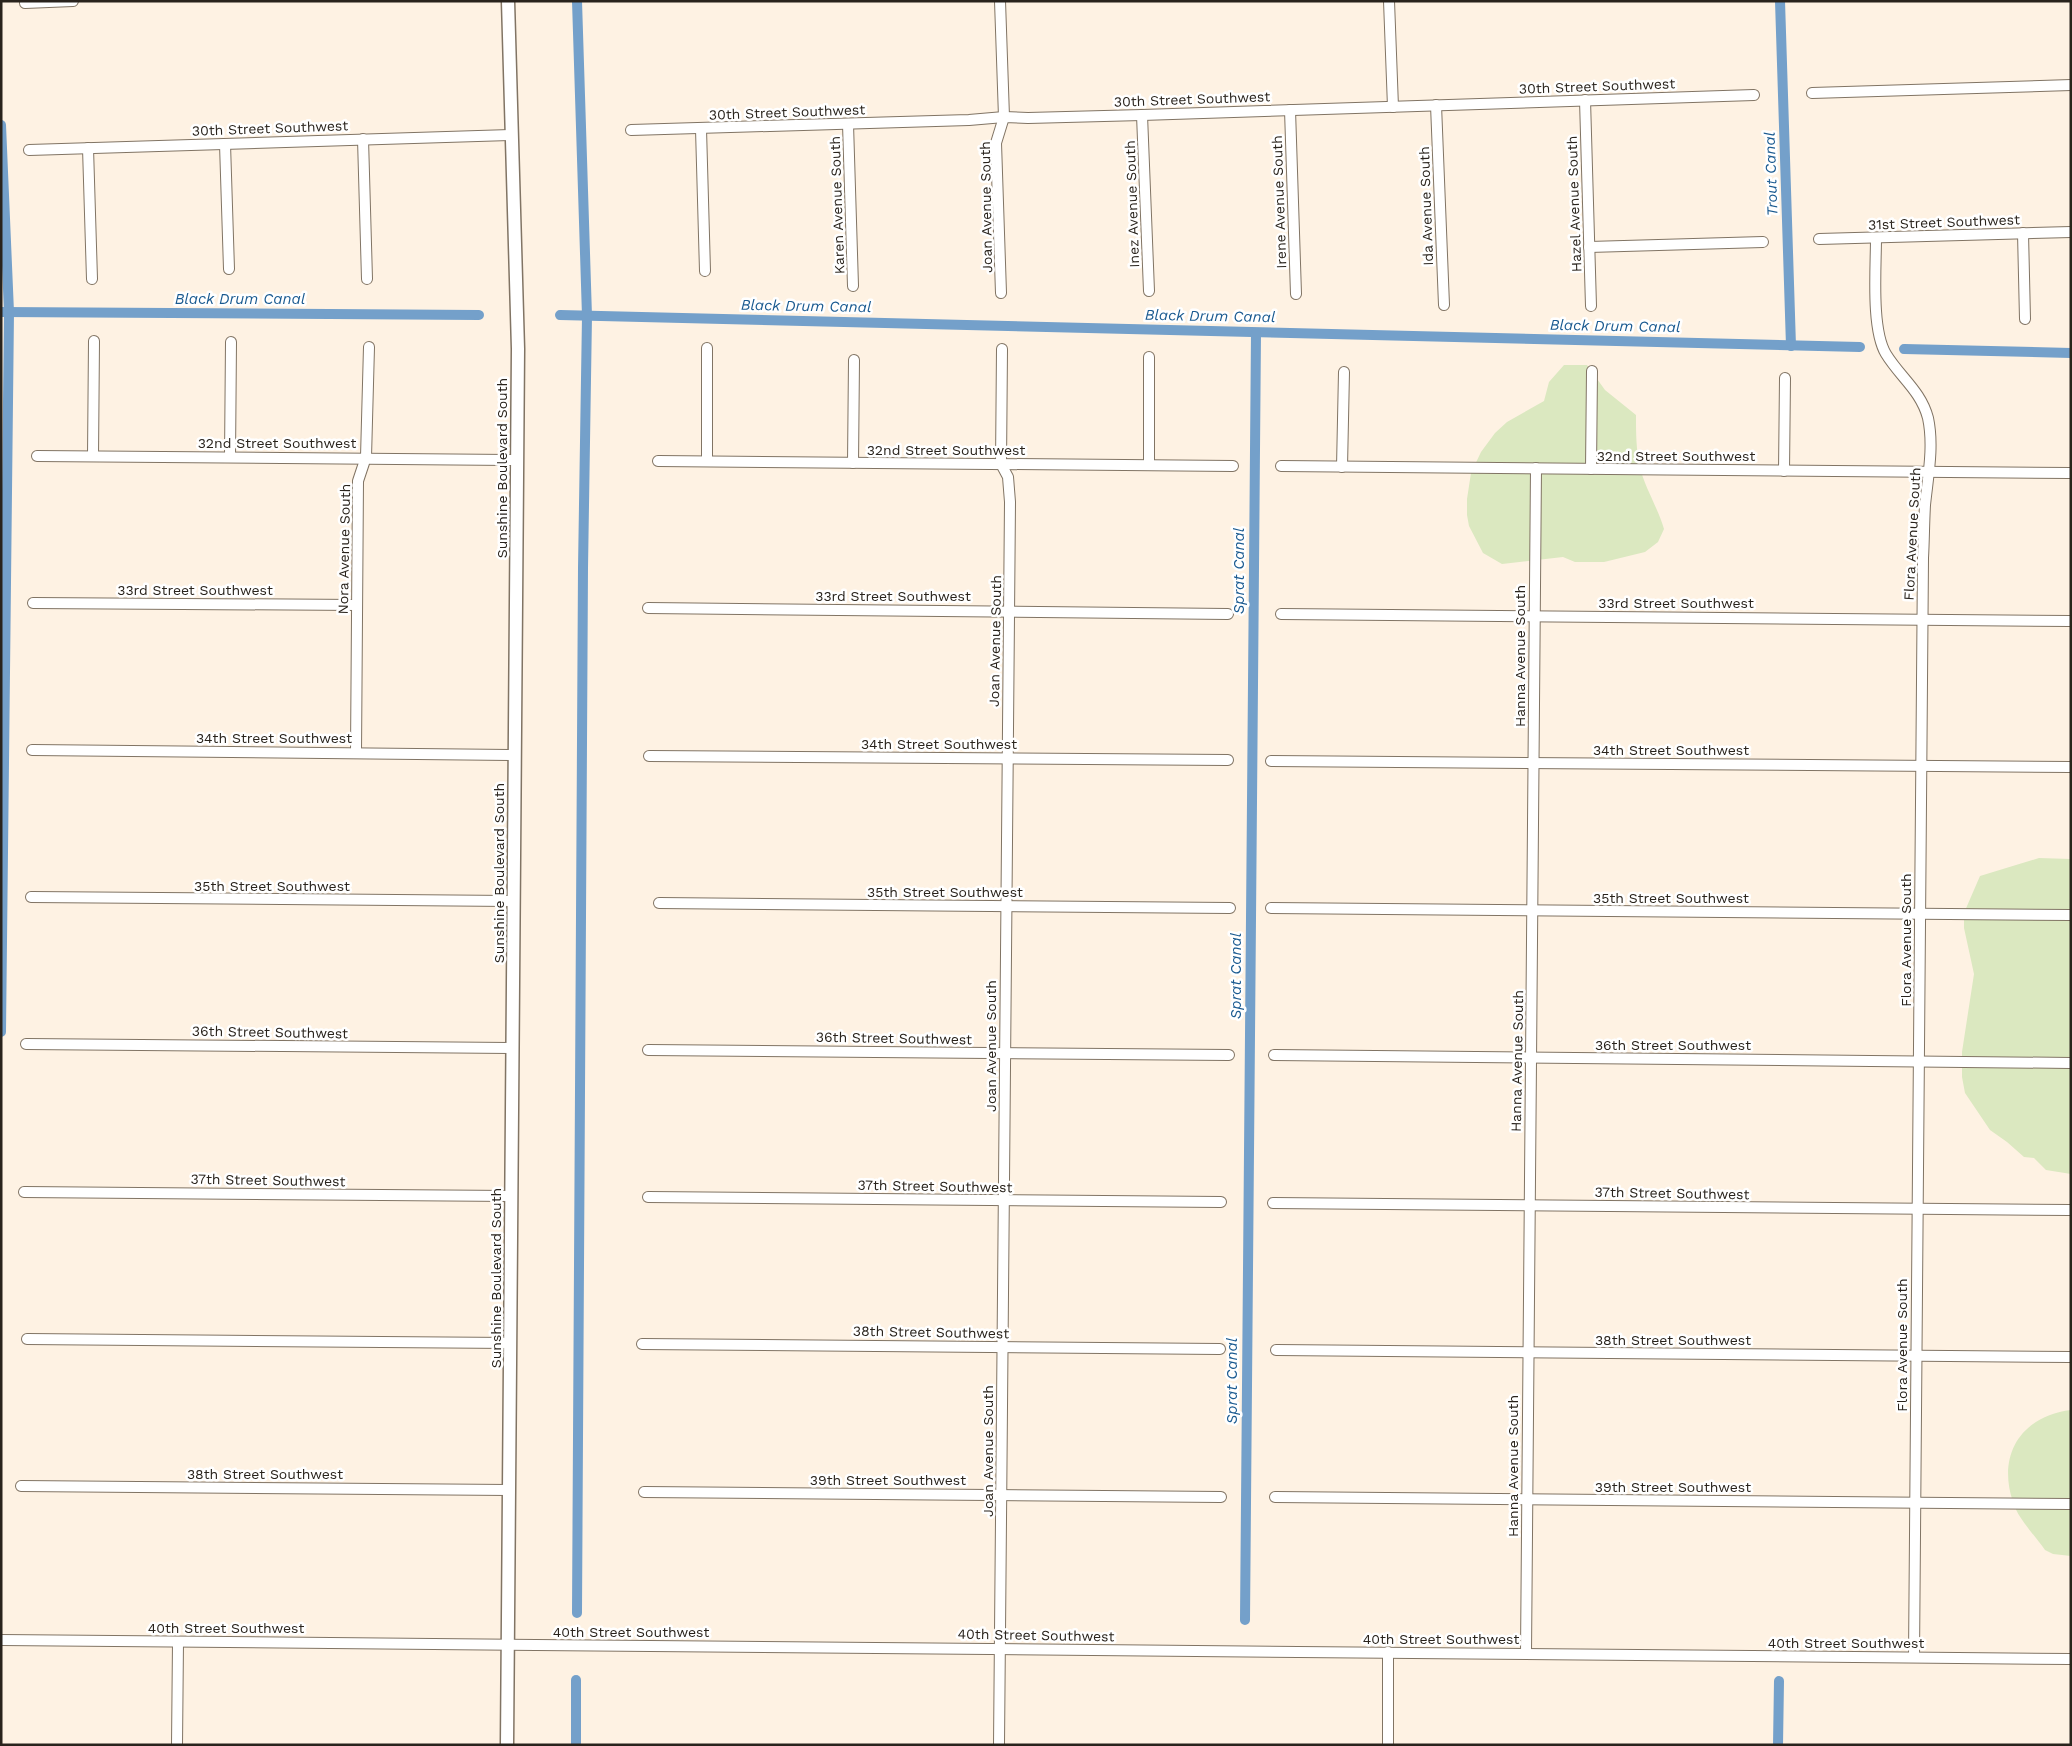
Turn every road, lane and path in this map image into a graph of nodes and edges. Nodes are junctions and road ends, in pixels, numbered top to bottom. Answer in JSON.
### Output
{"nodes":[{"id":1,"x":73,"y":1,"type":"edge"},
{"id":2,"x":508,"y":1,"type":"edge"},
{"id":3,"x":1000,"y":1,"type":"edge"},
{"id":4,"x":1390,"y":1,"type":"edge"},
{"id":5,"x":25,"y":3,"type":"dead end"},
{"id":6,"x":2071,"y":85,"type":"edge"},
{"id":7,"x":1812,"y":93,"type":"dead end"},
{"id":8,"x":1754,"y":95,"type":"dead end"},
{"id":9,"x":1585,"y":100,"type":"junction"},
{"id":10,"x":1436,"y":105,"type":"junction"},
{"id":11,"x":1393,"y":107,"type":"junction"},
{"id":12,"x":1290,"y":110,"type":"junction"},
{"id":13,"x":1142,"y":115,"type":"junction"},
{"id":14,"x":1004,"y":117,"type":"junction"},
{"id":15,"x":848,"y":124,"type":"junction"},
{"id":16,"x":701,"y":128,"type":"junction"},
{"id":17,"x":631,"y":130,"type":"dead end"},
{"id":18,"x":512,"y":135,"type":"junction"},
{"id":19,"x":363,"y":139,"type":"junction"},
{"id":20,"x":225,"y":144,"type":"junction"},
{"id":21,"x":88,"y":148,"type":"junction"},
{"id":22,"x":29,"y":150,"type":"dead end"},
{"id":23,"x":2071,"y":232,"type":"edge"},
{"id":24,"x":2023,"y":233,"type":"junction"},
{"id":25,"x":1876,"y":238,"type":"junction"},
{"id":26,"x":1819,"y":239,"type":"dead end"},
{"id":27,"x":1763,"y":242,"type":"dead end"},
{"id":28,"x":1589,"y":247,"type":"junction"},
{"id":29,"x":229,"y":269,"type":"dead end"},
{"id":30,"x":705,"y":272,"type":"dead end"},
{"id":31,"x":92,"y":279,"type":"dead end"},
{"id":32,"x":367,"y":279,"type":"dead end"},
{"id":33,"x":854,"y":286,"type":"dead end"},
{"id":34,"x":1148,"y":291,"type":"dead end"},
{"id":35,"x":1001,"y":293,"type":"dead end"},
{"id":36,"x":1296,"y":294,"type":"dead end"},
{"id":37,"x":1444,"y":305,"type":"dead end"},
{"id":38,"x":1591,"y":306,"type":"dead end"},
{"id":39,"x":2025,"y":319,"type":"dead end"},
{"id":40,"x":94,"y":340,"type":"dead end"},
{"id":41,"x":231,"y":342,"type":"dead end"},
{"id":42,"x":369,"y":347,"type":"dead end"},
{"id":43,"x":707,"y":348,"type":"dead end"},
{"id":44,"x":1002,"y":349,"type":"dead end"},
{"id":45,"x":1149,"y":358,"type":"dead end"},
{"id":46,"x":854,"y":360,"type":"dead end"},
{"id":47,"x":1592,"y":371,"type":"dead end"},
{"id":48,"x":1344,"y":372,"type":"dead end"},
{"id":49,"x":1784,"y":378,"type":"dead end"},
{"id":50,"x":37,"y":456,"type":"dead end"},
{"id":51,"x":93,"y":456,"type":"junction"},
{"id":52,"x":230,"y":457,"type":"junction"},
{"id":53,"x":366,"y":457,"type":"junction"},
{"id":54,"x":518,"y":460,"type":"junction"},
{"id":55,"x":658,"y":461,"type":"dead end"},
{"id":56,"x":707,"y":461,"type":"junction"},
{"id":57,"x":853,"y":463,"type":"junction"},
{"id":58,"x":1001,"y":464,"type":"junction"},
{"id":59,"x":1149,"y":465,"type":"junction"},
{"id":60,"x":1234,"y":466,"type":"dead end"},
{"id":61,"x":1281,"y":466,"type":"dead end"},
{"id":62,"x":1342,"y":467,"type":"junction"},
{"id":63,"x":1536,"y":468,"type":"junction"},
{"id":64,"x":1591,"y":469,"type":"junction"},
{"id":65,"x":1784,"y":470,"type":"junction"},
{"id":66,"x":1929,"y":472,"type":"junction"},
{"id":67,"x":2071,"y":473,"type":"edge"},
{"id":68,"x":34,"y":603,"type":"dead end"},
{"id":69,"x":357,"y":606,"type":"junction"},
{"id":70,"x":648,"y":608,"type":"dead end"},
{"id":71,"x":1009,"y":611,"type":"junction"},
{"id":72,"x":1228,"y":614,"type":"dead end"},
{"id":73,"x":1281,"y":614,"type":"dead end"},
{"id":74,"x":1534,"y":616,"type":"junction"},
{"id":75,"x":1923,"y":619,"type":"junction"},
{"id":76,"x":2071,"y":621,"type":"edge"},
{"id":77,"x":32,"y":750,"type":"dead end"},
{"id":78,"x":356,"y":753,"type":"junction"},
{"id":79,"x":515,"y":755,"type":"junction"},
{"id":80,"x":649,"y":756,"type":"dead end"},
{"id":81,"x":1007,"y":758,"type":"junction"},
{"id":82,"x":1228,"y":760,"type":"dead end"},
{"id":83,"x":1271,"y":761,"type":"dead end"},
{"id":84,"x":1533,"y":763,"type":"junction"},
{"id":85,"x":1921,"y":766,"type":"junction"},
{"id":86,"x":2071,"y":767,"type":"edge"},
{"id":87,"x":31,"y":897,"type":"dead end"},
{"id":88,"x":514,"y":901,"type":"junction"},
{"id":89,"x":659,"y":903,"type":"dead end"},
{"id":90,"x":1006,"y":906,"type":"junction"},
{"id":91,"x":1230,"y":908,"type":"dead end"},
{"id":92,"x":1271,"y":908,"type":"dead end"},
{"id":93,"x":1532,"y":910,"type":"junction"},
{"id":94,"x":1920,"y":914,"type":"junction"},
{"id":95,"x":2071,"y":915,"type":"edge"},
{"id":96,"x":26,"y":1044,"type":"dead end"},
{"id":97,"x":513,"y":1048,"type":"junction"},
{"id":98,"x":648,"y":1050,"type":"dead end"},
{"id":99,"x":1005,"y":1053,"type":"junction"},
{"id":100,"x":1229,"y":1055,"type":"dead end"},
{"id":101,"x":1274,"y":1055,"type":"dead end"},
{"id":102,"x":1530,"y":1058,"type":"junction"},
{"id":103,"x":1919,"y":1061,"type":"junction"},
{"id":104,"x":2071,"y":1063,"type":"edge"},
{"id":105,"x":24,"y":1192,"type":"dead end"},
{"id":106,"x":511,"y":1196,"type":"junction"},
{"id":107,"x":648,"y":1197,"type":"dead end"},
{"id":108,"x":1004,"y":1200,"type":"junction"},
{"id":109,"x":1221,"y":1202,"type":"dead end"},
{"id":110,"x":1273,"y":1202,"type":"dead end"},
{"id":111,"x":1529,"y":1205,"type":"junction"},
{"id":112,"x":1916,"y":1208,"type":"junction"},
{"id":113,"x":2071,"y":1210,"type":"edge"},
{"id":114,"x":27,"y":1339,"type":"dead end"},
{"id":115,"x":510,"y":1343,"type":"junction"},
{"id":116,"x":642,"y":1344,"type":"dead end"},
{"id":117,"x":1002,"y":1347,"type":"junction"},
{"id":118,"x":1220,"y":1350,"type":"dead end"},
{"id":119,"x":1276,"y":1350,"type":"dead end"},
{"id":120,"x":1528,"y":1353,"type":"junction"},
{"id":121,"x":1916,"y":1355,"type":"junction"},
{"id":122,"x":2071,"y":1356,"type":"edge"},
{"id":123,"x":21,"y":1486,"type":"dead end"},
{"id":124,"x":509,"y":1490,"type":"junction"},
{"id":125,"x":644,"y":1492,"type":"dead end"},
{"id":126,"x":1002,"y":1494,"type":"junction"},
{"id":127,"x":1221,"y":1496,"type":"dead end"},
{"id":128,"x":1275,"y":1497,"type":"dead end"},
{"id":129,"x":1527,"y":1499,"type":"junction"},
{"id":130,"x":1915,"y":1502,"type":"junction"},
{"id":131,"x":2071,"y":1504,"type":"edge"},
{"id":132,"x":1,"y":1640,"type":"edge"},
{"id":133,"x":178,"y":1642,"type":"junction"},
{"id":134,"x":508,"y":1644,"type":"junction"},
{"id":135,"x":1000,"y":1649,"type":"junction"},
{"id":136,"x":1388,"y":1652,"type":"junction"},
{"id":137,"x":1526,"y":1653,"type":"junction"},
{"id":138,"x":1914,"y":1657,"type":"junction"},
{"id":139,"x":2071,"y":1659,"type":"edge"},
{"id":140,"x":177,"y":1745,"type":"edge"},
{"id":141,"x":507,"y":1745,"type":"edge"},
{"id":142,"x":999,"y":1745,"type":"edge"},
{"id":143,"x":1388,"y":1745,"type":"edge"}],
"edges":[{"from":1,"to":5,"type":"street"},
{"from":2,"to":18,"type":"street","name":"Sunshine Boulevard South"},
{"from":3,"to":14,"type":"street","name":"Joan Avenue South"},
{"from":4,"to":11,"type":"street"},
{"from":6,"to":7,"type":"street"},
{"from":8,"to":9,"type":"street","name":"30th Street Southwest"},
{"from":9,"to":10,"type":"street","name":"30th Street Southwest"},
{"from":9,"to":28,"type":"street","name":"Hazel Avenue South"},
{"from":10,"to":11,"type":"street","name":"30th Street Southwest"},
{"from":10,"to":37,"type":"street","name":"Ida Avenue South"},
{"from":11,"to":12,"type":"street","name":"30th Street Southwest"},
{"from":12,"to":13,"type":"street","name":"30th Street Southwest"},
{"from":12,"to":36,"type":"street","name":"Irene Avenue South"},
{"from":13,"to":14,"type":"street","name":"30th Street Southwest"},
{"from":13,"to":34,"type":"street","name":"Inez Avenue South"},
{"from":14,"to":15,"type":"street","name":"30th Street Southwest"},
{"from":14,"to":35,"type":"street","name":"Joan Avenue South"},
{"from":15,"to":16,"type":"street","name":"30th Street Southwest"},
{"from":15,"to":33,"type":"street","name":"Karen Avenue South"},
{"from":16,"to":17,"type":"street","name":"30th Street Southwest"},
{"from":16,"to":30,"type":"street"},
{"from":18,"to":19,"type":"street","name":"30th Street Southwest"},
{"from":18,"to":54,"type":"street","name":"Sunshine Boulevard South"},
{"from":19,"to":20,"type":"street","name":"30th Street Southwest"},
{"from":19,"to":32,"type":"street"},
{"from":20,"to":21,"type":"street","name":"30th Street Southwest"},
{"from":20,"to":29,"type":"street"},
{"from":21,"to":22,"type":"street","name":"30th Street Southwest"},
{"from":21,"to":31,"type":"street"},
{"from":23,"to":24,"type":"street","name":"31st Street Southwest"},
{"from":24,"to":25,"type":"street","name":"31st Street Southwest"},
{"from":24,"to":39,"type":"street"},
{"from":25,"to":26,"type":"street","name":"31st Street Southwest"},
{"from":25,"to":66,"type":"street","name":"Flora Avenue South"},
{"from":27,"to":28,"type":"street"},
{"from":28,"to":38,"type":"street","name":"Hazel Avenue South"},
{"from":40,"to":51,"type":"street"},
{"from":41,"to":52,"type":"street"},
{"from":42,"to":53,"type":"street","name":"Nora Avenue South"},
{"from":43,"to":56,"type":"street"},
{"from":44,"to":58,"type":"street","name":"Joan Avenue South"},
{"from":45,"to":59,"type":"street"},
{"from":46,"to":57,"type":"street"},
{"from":47,"to":64,"type":"street"},
{"from":48,"to":62,"type":"street"},
{"from":49,"to":65,"type":"street"},
{"from":50,"to":51,"type":"street","name":"32nd Street Southwest"},
{"from":51,"to":52,"type":"street","name":"32nd Street Southwest"},
{"from":52,"to":53,"type":"street","name":"32nd Street Southwest"},
{"from":53,"to":54,"type":"street","name":"32nd Street Southwest"},
{"from":53,"to":69,"type":"street","name":"Nora Avenue South"},
{"from":54,"to":79,"type":"street","name":"Sunshine Boulevard South"},
{"from":55,"to":56,"type":"street","name":"32nd Street Southwest"},
{"from":56,"to":57,"type":"street","name":"32nd Street Southwest"},
{"from":57,"to":58,"type":"street","name":"32nd Street Southwest"},
{"from":58,"to":59,"type":"street","name":"32nd Street Southwest"},
{"from":58,"to":71,"type":"street","name":"Joan Avenue South"},
{"from":59,"to":60,"type":"street","name":"32nd Street Southwest"},
{"from":61,"to":62,"type":"street","name":"32nd Street Southwest"},
{"from":62,"to":63,"type":"street","name":"32nd Street Southwest"},
{"from":63,"to":64,"type":"street","name":"32nd Street Southwest"},
{"from":63,"to":74,"type":"street","name":"Hanna Avenue South"},
{"from":64,"to":65,"type":"street","name":"32nd Street Southwest"},
{"from":65,"to":66,"type":"street","name":"32nd Street Southwest"},
{"from":66,"to":67,"type":"street","name":"32nd Street Southwest"},
{"from":66,"to":75,"type":"street","name":"Flora Avenue South"},
{"from":68,"to":69,"type":"street","name":"33rd Street Southwest"},
{"from":69,"to":78,"type":"street","name":"Nora Avenue South"},
{"from":70,"to":71,"type":"street","name":"33rd Street Southwest"},
{"from":71,"to":72,"type":"street","name":"33rd Street Southwest"},
{"from":71,"to":81,"type":"street","name":"Joan Avenue South"},
{"from":73,"to":74,"type":"street","name":"33rd Street Southwest"},
{"from":74,"to":75,"type":"street","name":"33rd Street Southwest"},
{"from":74,"to":84,"type":"street","name":"Hanna Avenue South"},
{"from":75,"to":76,"type":"street","name":"33rd Street Southwest"},
{"from":75,"to":85,"type":"street","name":"Flora Avenue South"},
{"from":77,"to":78,"type":"street","name":"34th Street Southwest"},
{"from":78,"to":79,"type":"street","name":"34th Street Southwest"},
{"from":79,"to":88,"type":"street","name":"Sunshine Boulevard South"},
{"from":80,"to":81,"type":"street","name":"34th Street Southwest"},
{"from":81,"to":82,"type":"street","name":"34th Street Southwest"},
{"from":81,"to":90,"type":"street","name":"Joan Avenue South"},
{"from":83,"to":84,"type":"street","name":"34th Street Southwest"},
{"from":84,"to":85,"type":"street","name":"34th Street Southwest"},
{"from":84,"to":93,"type":"street","name":"Hanna Avenue South"},
{"from":85,"to":86,"type":"street","name":"34th Street Southwest"},
{"from":85,"to":94,"type":"street","name":"Flora Avenue South"},
{"from":87,"to":88,"type":"street","name":"35th Street Southwest"},
{"from":88,"to":97,"type":"street","name":"Sunshine Boulevard South"},
{"from":89,"to":90,"type":"street","name":"35th Street Southwest"},
{"from":90,"to":91,"type":"street","name":"35th Street Southwest"},
{"from":90,"to":99,"type":"street","name":"Joan Avenue South"},
{"from":92,"to":93,"type":"street","name":"35th Street Southwest"},
{"from":93,"to":94,"type":"street","name":"35th Street Southwest"},
{"from":93,"to":102,"type":"street","name":"Hanna Avenue South"},
{"from":94,"to":95,"type":"street","name":"35th Street Southwest"},
{"from":94,"to":103,"type":"street","name":"Flora Avenue South"},
{"from":96,"to":97,"type":"street","name":"36th Street Southwest"},
{"from":97,"to":106,"type":"street","name":"Sunshine Boulevard South"},
{"from":98,"to":99,"type":"street","name":"36th Street Southwest"},
{"from":99,"to":100,"type":"street","name":"36th Street Southwest"},
{"from":99,"to":108,"type":"street","name":"Joan Avenue South"},
{"from":101,"to":102,"type":"street","name":"36th Street Southwest"},
{"from":102,"to":103,"type":"street","name":"36th Street Southwest"},
{"from":102,"to":111,"type":"street","name":"Hanna Avenue South"},
{"from":103,"to":104,"type":"street","name":"36th Street Southwest"},
{"from":103,"to":112,"type":"street","name":"Flora Avenue South"},
{"from":105,"to":106,"type":"street","name":"37th Street Southwest"},
{"from":106,"to":115,"type":"street","name":"Sunshine Boulevard South"},
{"from":107,"to":108,"type":"street","name":"37th Street Southwest"},
{"from":108,"to":109,"type":"street","name":"37th Street Southwest"},
{"from":108,"to":117,"type":"street","name":"Joan Avenue South"},
{"from":110,"to":111,"type":"street","name":"37th Street Southwest"},
{"from":111,"to":112,"type":"street","name":"37th Street Southwest"},
{"from":111,"to":120,"type":"street","name":"Hanna Avenue South"},
{"from":112,"to":113,"type":"street","name":"37th Street Southwest"},
{"from":112,"to":121,"type":"street","name":"Flora Avenue South"},
{"from":114,"to":115,"type":"street"},
{"from":115,"to":124,"type":"street","name":"Sunshine Boulevard South"},
{"from":116,"to":117,"type":"street","name":"38th Street Southwest"},
{"from":117,"to":118,"type":"street","name":"38th Street Southwest"},
{"from":117,"to":126,"type":"street","name":"Joan Avenue South"},
{"from":119,"to":120,"type":"street","name":"38th Street Southwest"},
{"from":120,"to":121,"type":"street","name":"38th Street Southwest"},
{"from":120,"to":129,"type":"street","name":"Hanna Avenue South"},
{"from":121,"to":122,"type":"street","name":"38th Street Southwest"},
{"from":121,"to":130,"type":"street","name":"Flora Avenue South"},
{"from":123,"to":124,"type":"street","name":"38th Street Southwest"},
{"from":124,"to":134,"type":"street","name":"Sunshine Boulevard South"},
{"from":125,"to":126,"type":"street","name":"39th Street Southwest"},
{"from":126,"to":127,"type":"street","name":"39th Street Southwest"},
{"from":126,"to":135,"type":"street","name":"Joan Avenue South"},
{"from":128,"to":129,"type":"street","name":"39th Street Southwest"},
{"from":129,"to":130,"type":"street","name":"39th Street Southwest"},
{"from":129,"to":137,"type":"street","name":"Hanna Avenue South"},
{"from":130,"to":131,"type":"street","name":"39th Street Southwest"},
{"from":130,"to":138,"type":"street","name":"Flora Avenue South"},
{"from":132,"to":133,"type":"street","name":"40th Street Southwest"},
{"from":133,"to":134,"type":"street","name":"40th Street Southwest"},
{"from":133,"to":140,"type":"street"},
{"from":134,"to":135,"type":"street","name":"40th Street Southwest"},
{"from":134,"to":141,"type":"street","name":"Sunshine Boulevard South"},
{"from":135,"to":136,"type":"street","name":"40th Street Southwest"},
{"from":135,"to":142,"type":"street","name":"Joan Avenue South"},
{"from":136,"to":137,"type":"street","name":"40th Street Southwest"},
{"from":136,"to":143,"type":"street"},
{"from":137,"to":138,"type":"street","name":"40th Street Southwest"},
{"from":138,"to":139,"type":"street","name":"40th Street Southwest"}]}
